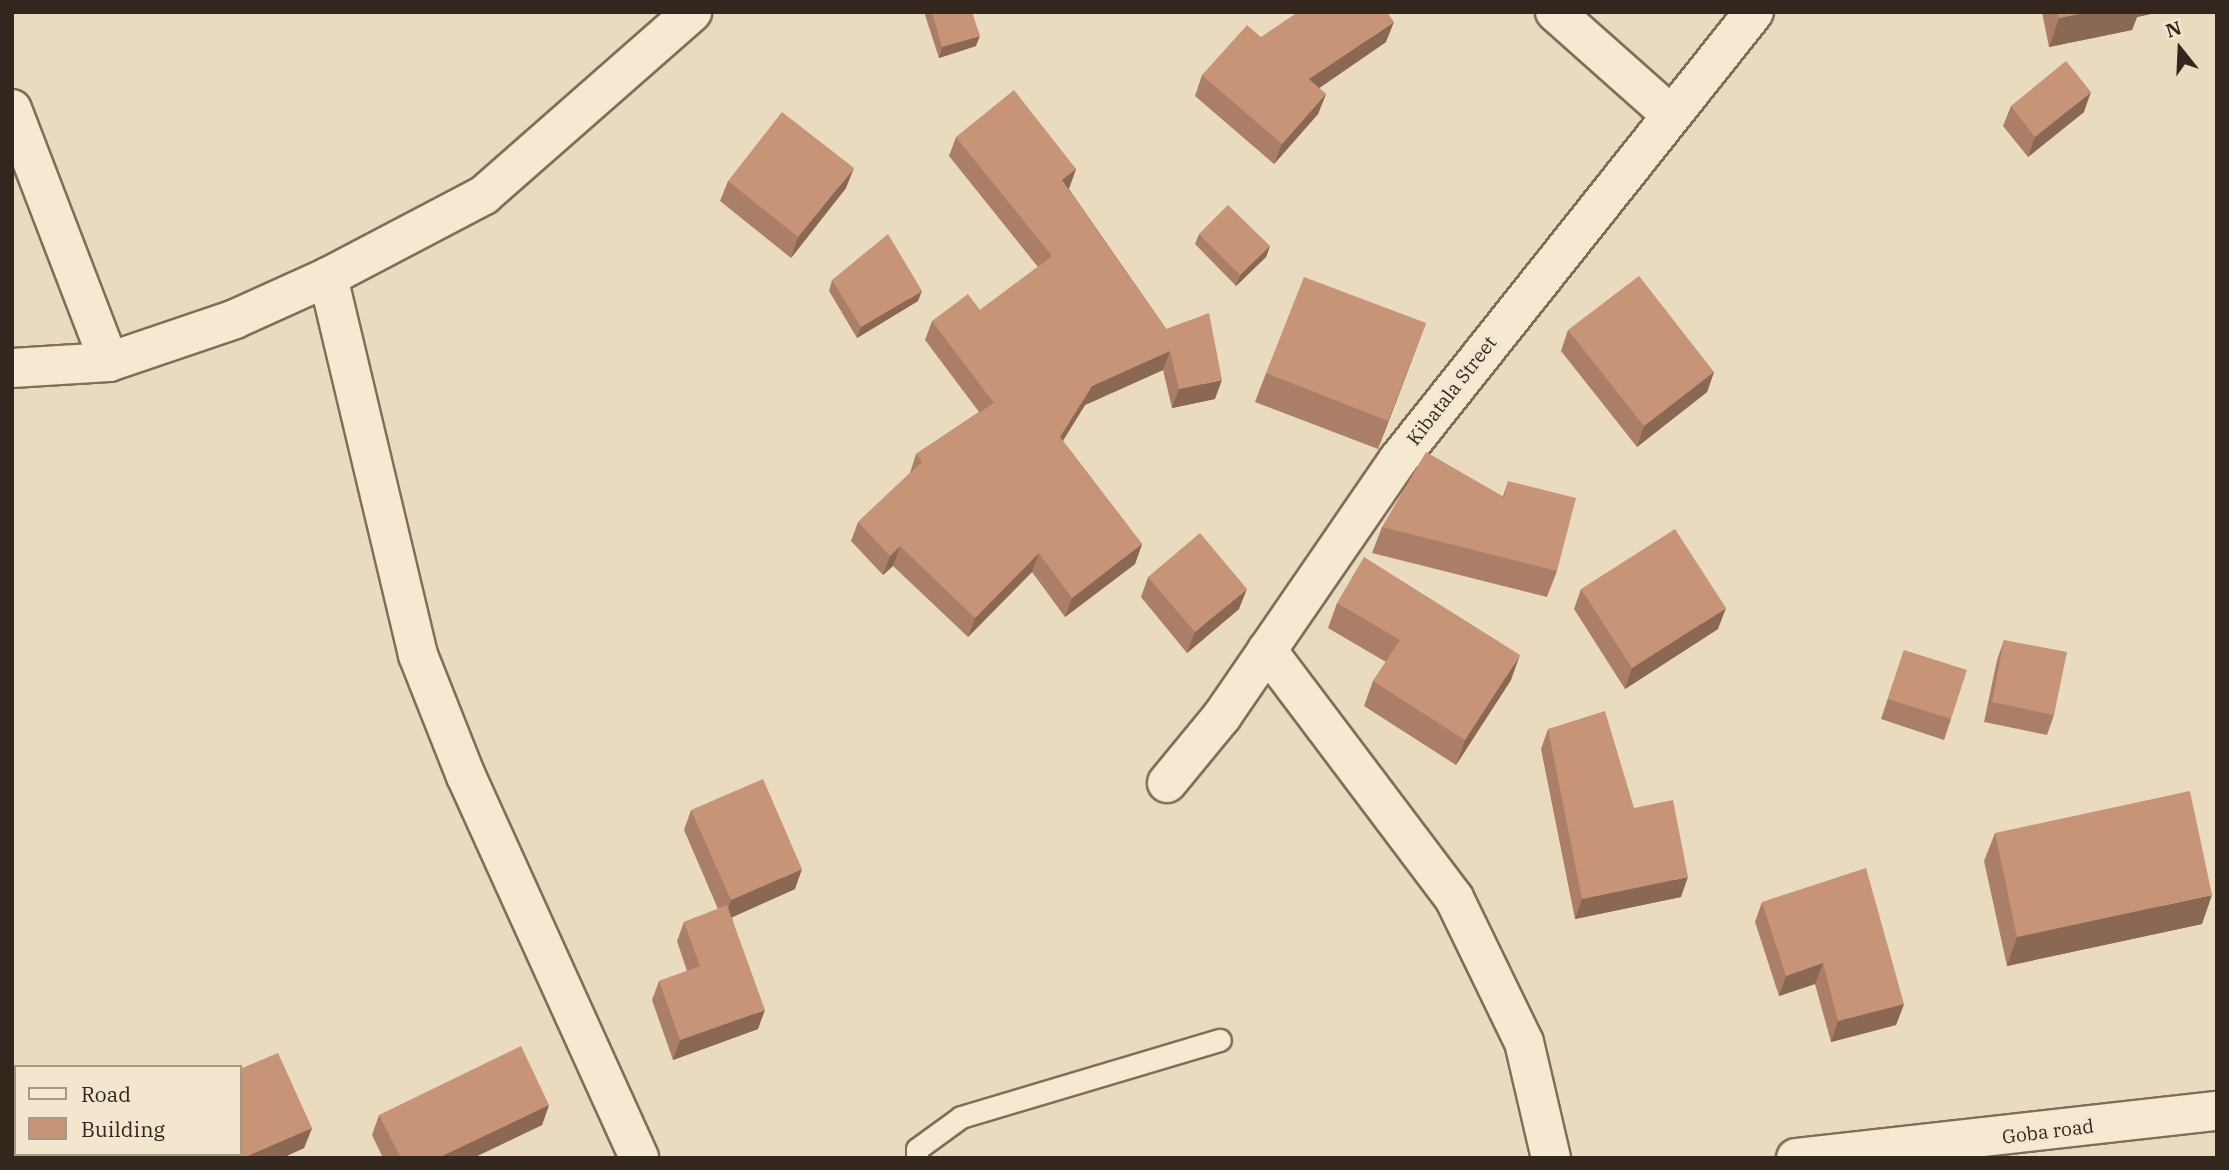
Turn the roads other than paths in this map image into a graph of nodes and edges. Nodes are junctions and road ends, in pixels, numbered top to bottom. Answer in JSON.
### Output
{"nodes":[{"id":1,"x":692,"y":12,"type":"edge"},
{"id":2,"x":1555,"y":12,"type":"edge"},
{"id":3,"x":1754,"y":12,"type":"edge"},
{"id":4,"x":12,"y":108,"type":"edge"},
{"id":5,"x":1671,"y":115,"type":"junction"},
{"id":6,"x":328,"y":277,"type":"junction"},
{"id":7,"x":109,"y":362,"type":"junction"},
{"id":8,"x":12,"y":368,"type":"edge"},
{"id":9,"x":1267,"y":650,"type":"junction"},
{"id":10,"x":1167,"y":783,"type":"dead end"},
{"id":11,"x":1220,"y":1040,"type":"dead end"},
{"id":12,"x":2217,"y":1111,"type":"edge"},
{"id":13,"x":639,"y":1158,"type":"edge"},
{"id":14,"x":917,"y":1158,"type":"edge"},
{"id":15,"x":1551,"y":1158,"type":"edge"},
{"id":16,"x":1796,"y":1158,"type":"edge"}],
"edges":[{"from":1,"to":6,"type":"street"},
{"from":2,"to":5,"type":"street"},
{"from":3,"to":5,"type":"street","name":"Kibatala Street"},
{"from":4,"to":7,"type":"street"},
{"from":5,"to":9,"type":"street","name":"Kibatala Street"},
{"from":6,"to":7,"type":"street"},
{"from":6,"to":13,"type":"street"},
{"from":7,"to":8,"type":"street"},
{"from":9,"to":10,"type":"street","name":"Kibatala Street"},
{"from":9,"to":15,"type":"street"},
{"from":11,"to":14,"type":"lane"},
{"from":12,"to":16,"type":"street","name":"Goba road"}]}
